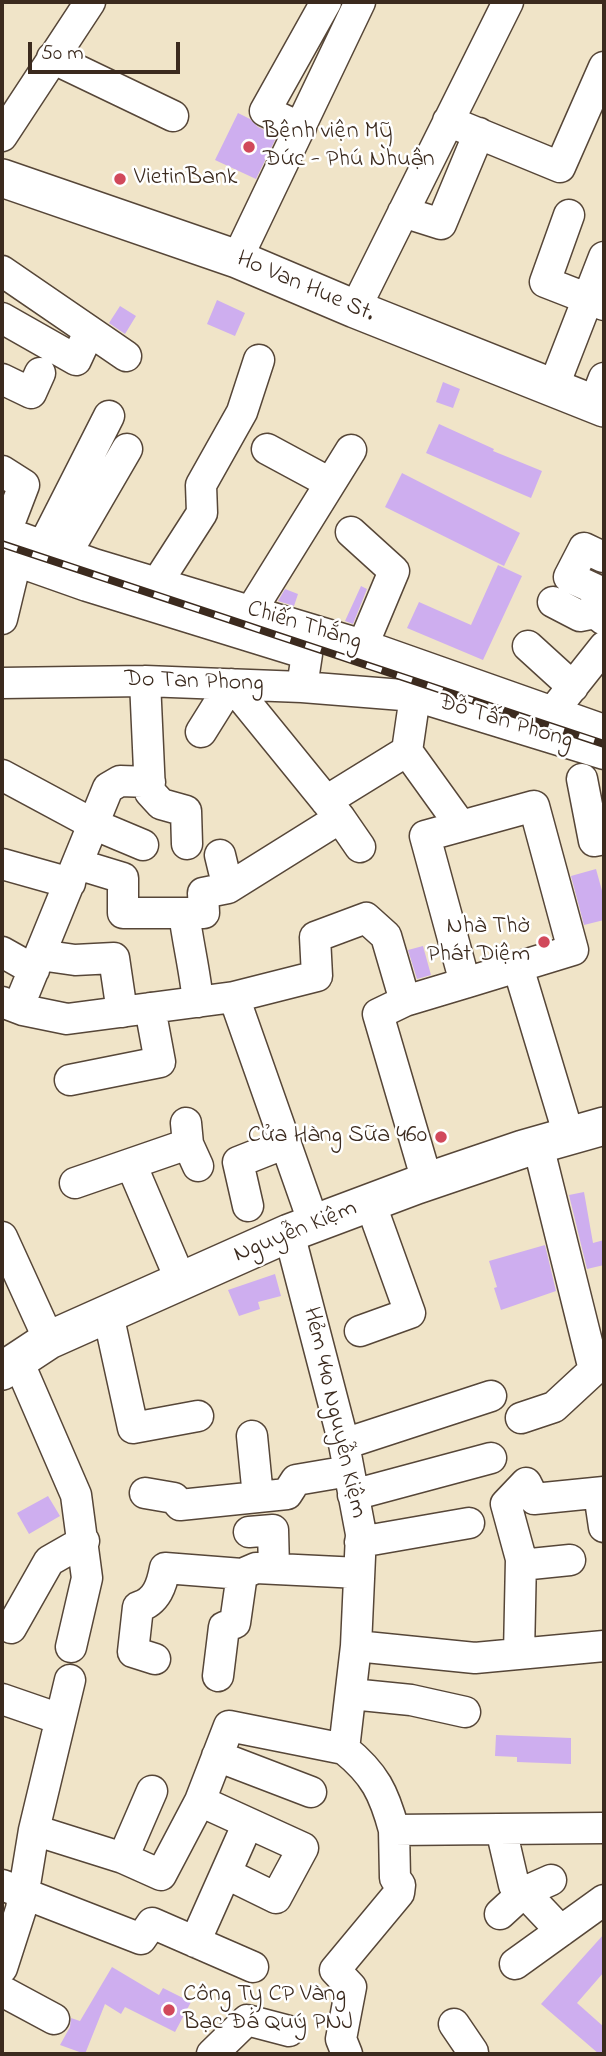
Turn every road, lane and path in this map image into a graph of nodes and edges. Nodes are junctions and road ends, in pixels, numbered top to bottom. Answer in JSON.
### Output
{"nodes":[{"id":1,"x":90,"y":2,"type":"edge"},
{"id":2,"x":508,"y":2,"type":"edge"},
{"id":3,"x":343,"y":4,"type":"edge"},
{"id":4,"x":52,"y":58,"type":"junction"},
{"id":5,"x":604,"y":67,"type":"edge"},
{"id":6,"x":173,"y":116,"type":"dead end"},
{"id":7,"x":448,"y":121,"type":"junction"},
{"id":8,"x":301,"y":128,"type":"junction"},
{"id":9,"x":479,"y":133,"type":"junction"},
{"id":10,"x":2,"y":136,"type":"edge"},
{"id":11,"x":2,"y":177,"type":"edge"},
{"id":12,"x":403,"y":212,"type":"junction"},
{"id":13,"x":569,"y":215,"type":"dead end"},
{"id":14,"x":604,"y":257,"type":"edge"},
{"id":15,"x":237,"y":259,"type":"junction"},
{"id":16,"x":2,"y":271,"type":"edge"},
{"id":17,"x":43,"y":299,"type":"junction"},
{"id":18,"x":596,"y":302,"type":"edge"},
{"id":19,"x":355,"y":309,"type":"junction"},
{"id":20,"x":14,"y":325,"type":"edge"},
{"id":21,"x":89,"y":332,"type":"junction"},
{"id":22,"x":126,"y":356,"type":"dead end"},
{"id":23,"x":260,"y":360,"type":"dead end"},
{"id":24,"x":40,"y":373,"type":"dead end"},
{"id":25,"x":2,"y":379,"type":"edge"},
{"id":26,"x":553,"y":388,"type":"junction"},
{"id":27,"x":601,"y":397,"type":"edge"},
{"id":28,"x":109,"y":416,"type":"dead end"},
{"id":29,"x":127,"y":449,"type":"dead end"},
{"id":30,"x":267,"y":449,"type":"dead end"},
{"id":31,"x":351,"y":450,"type":"dead end"},
{"id":32,"x":2,"y":471,"type":"edge"},
{"id":33,"x":330,"y":483,"type":"junction"},
{"id":34,"x":351,"y":532,"type":"dead end"},
{"id":35,"x":6,"y":545,"type":"edge"},
{"id":36,"x":55,"y":550,"type":"junction"},
{"id":37,"x":604,"y":557,"type":"edge"},
{"id":38,"x":157,"y":583,"type":"junction"},
{"id":39,"x":553,"y":602,"type":"dead end"},
{"id":40,"x":251,"y":611,"type":"junction"},
{"id":41,"x":599,"y":616,"type":"edge"},
{"id":42,"x":2,"y":619,"type":"edge"},
{"id":43,"x":363,"y":645,"type":"junction"},
{"id":44,"x":528,"y":646,"type":"dead end"},
{"id":45,"x":604,"y":647,"type":"edge"},
{"id":46,"x":399,"y":657,"type":"junction"},
{"id":47,"x":145,"y":681,"type":"junction"},
{"id":48,"x":2,"y":683,"type":"edge"},
{"id":49,"x":231,"y":684,"type":"junction"},
{"id":50,"x":302,"y":687,"type":"junction"},
{"id":51,"x":573,"y":687,"type":"junction"},
{"id":52,"x":401,"y":695,"type":"junction"},
{"id":53,"x":554,"y":710,"type":"junction"},
{"id":54,"x":201,"y":732,"type":"dead end"},
{"id":55,"x":601,"y":745,"type":"edge"},
{"id":56,"x":407,"y":751,"type":"junction"},
{"id":57,"x":2,"y":775,"type":"edge"},
{"id":58,"x":582,"y":779,"type":"dead end"},
{"id":59,"x":149,"y":782,"type":"junction"},
{"id":60,"x":332,"y":810,"type":"junction"},
{"id":61,"x":93,"y":824,"type":"junction"},
{"id":62,"x":461,"y":826,"type":"junction"},
{"id":63,"x":604,"y":839,"type":"edge"},
{"id":64,"x":187,"y":844,"type":"dead end"},
{"id":65,"x":143,"y":845,"type":"dead end"},
{"id":66,"x":360,"y":847,"type":"dead end"},
{"id":67,"x":220,"y":856,"type":"dead end"},
{"id":68,"x":2,"y":864,"type":"edge"},
{"id":69,"x":74,"y":874,"type":"junction"},
{"id":70,"x":228,"y":888,"type":"junction"},
{"id":71,"x":184,"y":913,"type":"junction"},
{"id":72,"x":2,"y":952,"type":"edge"},
{"id":73,"x":37,"y":962,"type":"junction"},
{"id":74,"x":518,"y":967,"type":"junction"},
{"id":75,"x":465,"y":983,"type":"junction"},
{"id":76,"x":234,"y":997,"type":"junction"},
{"id":77,"x":405,"y":1001,"type":"junction"},
{"id":78,"x":198,"y":1002,"type":"junction"},
{"id":79,"x":10,"y":1005,"type":"edge"},
{"id":80,"x":136,"y":1010,"type":"junction"},
{"id":81,"x":70,"y":1080,"type":"dead end"},
{"id":82,"x":604,"y":1126,"type":"edge"},
{"id":83,"x":554,"y":1140,"type":"junction"},
{"id":84,"x":286,"y":1143,"type":"junction"},
{"id":85,"x":190,"y":1144,"type":"dead end"},
{"id":86,"x":131,"y":1164,"type":"junction"},
{"id":87,"x":427,"y":1181,"type":"junction"},
{"id":88,"x":75,"y":1184,"type":"dead end"},
{"id":89,"x":370,"y":1202,"type":"junction"},
{"id":90,"x":248,"y":1206,"type":"dead end"},
{"id":91,"x":301,"y":1228,"type":"junction"},
{"id":92,"x":2,"y":1237,"type":"edge"},
{"id":93,"x":181,"y":1281,"type":"junction"},
{"id":94,"x":108,"y":1314,"type":"junction"},
{"id":95,"x":360,"y":1331,"type":"dead end"},
{"id":96,"x":50,"y":1340,"type":"junction"},
{"id":97,"x":10,"y":1366,"type":"edge"},
{"id":98,"x":599,"y":1369,"type":"edge"},
{"id":99,"x":491,"y":1396,"type":"dead end"},
{"id":100,"x":198,"y":1416,"type":"dead end"},
{"id":101,"x":522,"y":1418,"type":"dead end"},
{"id":102,"x":252,"y":1436,"type":"dead end"},
{"id":103,"x":491,"y":1458,"type":"dead end"},
{"id":104,"x":349,"y":1470,"type":"junction"},
{"id":105,"x":602,"y":1492,"type":"edge"},
{"id":106,"x":145,"y":1493,"type":"dead end"},
{"id":107,"x":258,"y":1497,"type":"junction"},
{"id":108,"x":469,"y":1523,"type":"dead end"},
{"id":109,"x":604,"y":1527,"type":"edge"},
{"id":110,"x":249,"y":1532,"type":"dead end"},
{"id":111,"x":84,"y":1541,"type":"junction"},
{"id":112,"x":360,"y":1542,"type":"junction"},
{"id":113,"x":570,"y":1560,"type":"dead end"},
{"id":114,"x":521,"y":1565,"type":"junction"},
{"id":115,"x":274,"y":1569,"type":"junction"},
{"id":116,"x":359,"y":1573,"type":"junction"},
{"id":117,"x":242,"y":1574,"type":"junction"},
{"id":118,"x":11,"y":1628,"type":"dead end"},
{"id":119,"x":356,"y":1646,"type":"junction"},
{"id":120,"x":604,"y":1646,"type":"edge"},
{"id":121,"x":71,"y":1647,"type":"dead end"},
{"id":122,"x":519,"y":1654,"type":"junction"},
{"id":123,"x":155,"y":1659,"type":"dead end"},
{"id":124,"x":218,"y":1676,"type":"dead end"},
{"id":125,"x":70,"y":1680,"type":"dead end"},
{"id":126,"x":351,"y":1694,"type":"junction"},
{"id":127,"x":2,"y":1699,"type":"edge"},
{"id":128,"x":465,"y":1712,"type":"dead end"},
{"id":129,"x":60,"y":1719,"type":"junction"},
{"id":130,"x":344,"y":1749,"type":"junction"},
{"id":131,"x":218,"y":1756,"type":"junction"},
{"id":132,"x":152,"y":1791,"type":"dead end"},
{"id":133,"x":311,"y":1792,"type":"dead end"},
{"id":134,"x":200,"y":1801,"type":"junction"},
{"id":135,"x":248,"y":1823,"type":"junction"},
{"id":136,"x":604,"y":1828,"type":"edge"},
{"id":137,"x":501,"y":1829,"type":"junction"},
{"id":138,"x":34,"y":1830,"type":"junction"},
{"id":139,"x":394,"y":1830,"type":"junction"},
{"id":140,"x":122,"y":1858,"type":"junction"},
{"id":141,"x":227,"y":1874,"type":"junction"},
{"id":142,"x":538,"y":1886,"type":"junction"},
{"id":143,"x":7,"y":1888,"type":"edge"},
{"id":144,"x":604,"y":1900,"type":"edge"},
{"id":145,"x":500,"y":1914,"type":"dead end"},
{"id":146,"x":561,"y":1931,"type":"junction"},
{"id":147,"x":195,"y":1942,"type":"junction"},
{"id":148,"x":515,"y":1964,"type":"dead end"},
{"id":149,"x":253,"y":1967,"type":"dead end"},
{"id":150,"x":2,"y":1968,"type":"edge"},
{"id":151,"x":2,"y":1991,"type":"edge"},
{"id":152,"x":54,"y":2019,"type":"dead end"},
{"id":153,"x":454,"y":2024,"type":"dead end"},
{"id":154,"x":289,"y":2031,"type":"dead end"},
{"id":155,"x":212,"y":2054,"type":"edge"},
{"id":156,"x":347,"y":2054,"type":"edge"},
{"id":157,"x":471,"y":2054,"type":"edge"}],
"edges":[{"from":1,"to":4,"type":"street"},
{"from":2,"to":7,"type":"street"},
{"from":3,"to":8,"type":"street"},
{"from":3,"to":8,"type":"street"},
{"from":4,"to":6,"type":"street"},
{"from":4,"to":10,"type":"street"},
{"from":5,"to":9,"type":"street"},
{"from":7,"to":9,"type":"street"},
{"from":7,"to":12,"type":"street"},
{"from":8,"to":15,"type":"street"},
{"from":9,"to":12,"type":"street"},
{"from":11,"to":15,"type":"main road","name":"Ho Van Hue St."},
{"from":12,"to":19,"type":"street"},
{"from":13,"to":18,"type":"street"},
{"from":14,"to":18,"type":"street"},
{"from":15,"to":19,"type":"main road","name":"Ho Van Hue St."},
{"from":16,"to":17,"type":"street"},
{"from":17,"to":20,"type":"street"},
{"from":17,"to":21,"type":"street"},
{"from":18,"to":26,"type":"street"},
{"from":19,"to":26,"type":"main road","name":"Ho Van Hue St."},
{"from":20,"to":21,"type":"street"},
{"from":21,"to":22,"type":"street"},
{"from":23,"to":38,"type":"street"},
{"from":24,"to":25,"type":"street"},
{"from":26,"to":27,"type":"main road","name":"Ho Van Hue St."},
{"from":28,"to":36,"type":"street"},
{"from":29,"to":36,"type":"street"},
{"from":30,"to":33,"type":"street"},
{"from":31,"to":33,"type":"street"},
{"from":32,"to":35,"type":"street"},
{"from":33,"to":40,"type":"street"},
{"from":34,"to":43,"type":"street"},
{"from":35,"to":36,"type":"street","name":"Chiến Thắng"},
{"from":35,"to":42,"type":"street"},
{"from":35,"to":50,"type":"street","name":"Chiến Thắng"},
{"from":36,"to":38,"type":"street","name":"Chiến Thắng"},
{"from":37,"to":41,"type":"street"},
{"from":38,"to":40,"type":"street","name":"Chiến Thắng"},
{"from":39,"to":41,"type":"street"},
{"from":40,"to":43,"type":"street","name":"Chiến Thắng"},
{"from":43,"to":46,"type":"street","name":"Chiến Thắng"},
{"from":44,"to":51,"type":"street"},
{"from":45,"to":51,"type":"street"},
{"from":46,"to":52,"type":"street"},
{"from":46,"to":53,"type":"street","name":"Chiến Thắng"},
{"from":47,"to":48,"type":"street","name":"Do Tan Phong"},
{"from":47,"to":49,"type":"street","name":"Do Tan Phong"},
{"from":47,"to":59,"type":"street"},
{"from":49,"to":50,"type":"street","name":"Do Tan Phong"},
{"from":49,"to":54,"type":"street"},
{"from":49,"to":60,"type":"street"},
{"from":50,"to":52,"type":"street","name":"Do Tan Phong"},
{"from":51,"to":53,"type":"street"},
{"from":52,"to":55,"type":"street","name":"Đỗ Tấn Phong"},
{"from":52,"to":56,"type":"street"},
{"from":53,"to":55,"type":"street","name":"Chiến Thắng"},
{"from":56,"to":60,"type":"street"},
{"from":56,"to":62,"type":"street"},
{"from":57,"to":61,"type":"street"},
{"from":58,"to":63,"type":"street"},
{"from":59,"to":61,"type":"street"},
{"from":59,"to":64,"type":"street"},
{"from":60,"to":66,"type":"street"},
{"from":60,"to":70,"type":"street"},
{"from":61,"to":65,"type":"street"},
{"from":61,"to":69,"type":"street"},
{"from":62,"to":74,"type":"street"},
{"from":62,"to":75,"type":"street"},
{"from":67,"to":70,"type":"street"},
{"from":68,"to":69,"type":"street"},
{"from":69,"to":71,"type":"street"},
{"from":69,"to":73,"type":"street"},
{"from":70,"to":71,"type":"street"},
{"from":71,"to":78,"type":"street"},
{"from":72,"to":73,"type":"street"},
{"from":73,"to":79,"type":"street"},
{"from":73,"to":80,"type":"street"},
{"from":74,"to":75,"type":"street"},
{"from":74,"to":83,"type":"street"},
{"from":75,"to":77,"type":"street"},
{"from":76,"to":77,"type":"street"},
{"from":76,"to":78,"type":"street"},
{"from":76,"to":84,"type":"street","name":"Hẻm 440 Nguyễn Kiệm"},
{"from":77,"to":87,"type":"street"},
{"from":78,"to":80,"type":"street"},
{"from":79,"to":80,"type":"street"},
{"from":80,"to":81,"type":"street"},
{"from":82,"to":83,"type":"main road","name":"Nguyễn Kiệm"},
{"from":83,"to":87,"type":"main road","name":"Nguyễn Kiệm"},
{"from":83,"to":98,"type":"street"},
{"from":84,"to":90,"type":"street"},
{"from":84,"to":91,"type":"street","name":"Hẻm 440 Nguyễn Kiệm"},
{"from":85,"to":86,"type":"street"},
{"from":86,"to":88,"type":"street"},
{"from":86,"to":93,"type":"street"},
{"from":87,"to":89,"type":"main road","name":"Nguyễn Kiệm"},
{"from":89,"to":91,"type":"main road","name":"Nguyễn Kiệm"},
{"from":89,"to":95,"type":"street"},
{"from":91,"to":93,"type":"main road","name":"Nguyễn Kiệm"},
{"from":91,"to":104,"type":"street","name":"Hẻm 440 Nguyễn Kiệm"},
{"from":92,"to":96,"type":"street"},
{"from":93,"to":94,"type":"main road","name":"Nguyễn Kiệm"},
{"from":94,"to":96,"type":"main road","name":"Nguyễn Kiệm"},
{"from":94,"to":100,"type":"street"},
{"from":96,"to":97,"type":"main road","name":"Nguyễn Kiệm"},
{"from":97,"to":111,"type":"street"},
{"from":98,"to":101,"type":"street"},
{"from":99,"to":104,"type":"street"},
{"from":102,"to":107,"type":"street"},
{"from":103,"to":104,"type":"street"},
{"from":104,"to":107,"type":"street"},
{"from":104,"to":112,"type":"street","name":"Hẻm 440 Nguyễn Kiệm"},
{"from":105,"to":109,"type":"street"},
{"from":105,"to":114,"type":"street"},
{"from":106,"to":107,"type":"street"},
{"from":108,"to":112,"type":"street"},
{"from":110,"to":115,"type":"street"},
{"from":111,"to":118,"type":"street"},
{"from":111,"to":121,"type":"street"},
{"from":112,"to":116,"type":"street","name":"Hẻm 440 Nguyễn Kiệm"},
{"from":113,"to":114,"type":"street"},
{"from":114,"to":122,"type":"street"},
{"from":115,"to":116,"type":"street"},
{"from":115,"to":117,"type":"street"},
{"from":116,"to":119,"type":"street","name":"Hẻm 440 Nguyễn Kiệm"},
{"from":117,"to":123,"type":"street"},
{"from":117,"to":124,"type":"street"},
{"from":119,"to":122,"type":"street"},
{"from":119,"to":126,"type":"street","name":"Hẻm 440 Nguyễn Kiệm"},
{"from":120,"to":122,"type":"street"},
{"from":125,"to":129,"type":"street"},
{"from":126,"to":128,"type":"street"},
{"from":126,"to":130,"type":"street","name":"Hẻm 440 Nguyễn Kiệm"},
{"from":127,"to":129,"type":"street"},
{"from":129,"to":138,"type":"street"},
{"from":130,"to":131,"type":"street"},
{"from":130,"to":139,"type":"street"},
{"from":131,"to":133,"type":"street"},
{"from":131,"to":134,"type":"street"},
{"from":132,"to":140,"type":"street"},
{"from":134,"to":135,"type":"street"},
{"from":134,"to":140,"type":"street"},
{"from":135,"to":141,"type":"street"},
{"from":135,"to":141,"type":"street"},
{"from":136,"to":137,"type":"street"},
{"from":137,"to":139,"type":"street"},
{"from":137,"to":142,"type":"street"},
{"from":138,"to":140,"type":"street"},
{"from":138,"to":143,"type":"street"},
{"from":139,"to":156,"type":"street"},
{"from":141,"to":147,"type":"street"},
{"from":142,"to":145,"type":"street"},
{"from":142,"to":146,"type":"street"},
{"from":143,"to":147,"type":"street"},
{"from":143,"to":150,"type":"street"},
{"from":144,"to":146,"type":"street"},
{"from":146,"to":148,"type":"street"},
{"from":147,"to":149,"type":"street"},
{"from":151,"to":152,"type":"street"},
{"from":153,"to":157,"type":"street"},
{"from":154,"to":155,"type":"street"}]}
